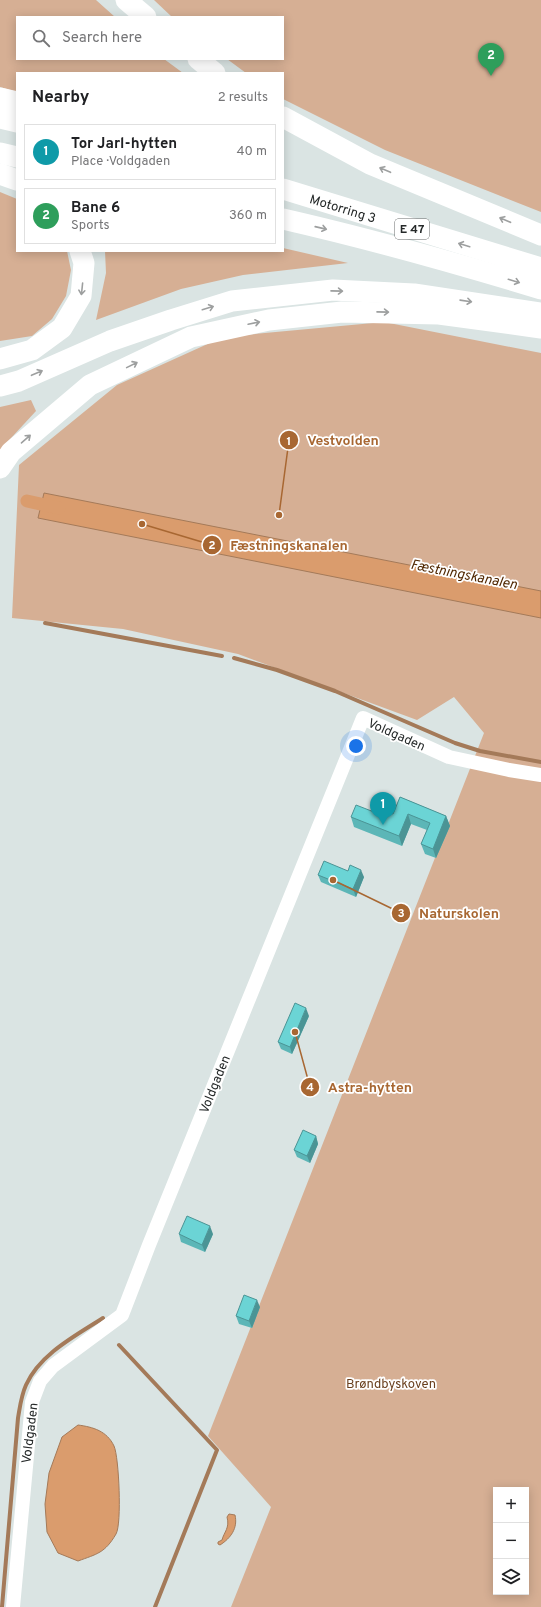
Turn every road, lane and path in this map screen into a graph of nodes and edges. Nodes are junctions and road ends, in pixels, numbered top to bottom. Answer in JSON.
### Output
{"nodes":[{"id":1,"x":126,"y":0,"type":"edge"},
{"id":2,"x":145,"y":16,"type":"edge"},
{"id":3,"x":199,"y":60,"type":"edge"},
{"id":4,"x":214,"y":72,"type":"edge"},
{"id":5,"x":0,"y":98,"type":"edge"},
{"id":6,"x":16,"y":102,"type":"edge"},
{"id":7,"x":0,"y":118,"type":"edge"},
{"id":8,"x":284,"y":118,"type":"edge"},
{"id":9,"x":16,"y":122,"type":"edge"},
{"id":10,"x":0,"y":153,"type":"edge"},
{"id":11,"x":16,"y":157,"type":"edge"},
{"id":12,"x":0,"y":174,"type":"edge"},
{"id":13,"x":16,"y":180,"type":"edge"},
{"id":14,"x":284,"y":189,"type":"edge"},
{"id":15,"x":284,"y":219,"type":"edge"},
{"id":16,"x":541,"y":235,"type":"edge"},
{"id":17,"x":80,"y":252,"type":"edge"},
{"id":18,"x":541,"y":268,"type":"edge"},
{"id":19,"x":541,"y":289,"type":"edge"},
{"id":20,"x":541,"y":313,"type":"edge"},
{"id":21,"x":541,"y":328,"type":"edge"},
{"id":22,"x":0,"y":359,"type":"edge"},
{"id":23,"x":0,"y":386,"type":"edge"},
{"id":24,"x":0,"y":468,"type":"edge"},
{"id":25,"x":541,"y":775,"type":"edge"},
{"id":26,"x":13,"y":1607,"type":"edge"}],
"edges":[{"from":1,"to":2,"type":"highway"},
{"from":3,"to":4,"type":"highway"},
{"from":5,"to":6,"type":"highway"},
{"from":7,"to":9,"type":"highway"},
{"from":16,"to":8,"type":"highway","one_way":true},
{"from":10,"to":11,"type":"highway"},
{"from":12,"to":13,"type":"highway"},
{"from":18,"to":14,"type":"highway","name":"Motorring 3","number":"E 47","one_way":true},
{"from":15,"to":19,"type":"highway","name":"Motorring 3","number":"E 47","one_way":true},
{"from":17,"to":22,"type":"highway","one_way":true},
{"from":23,"to":20,"type":"highway","one_way":true},
{"from":24,"to":21,"type":"highway","one_way":true},
{"from":25,"to":26,"type":"street","name":"Voldgaden"}]}
